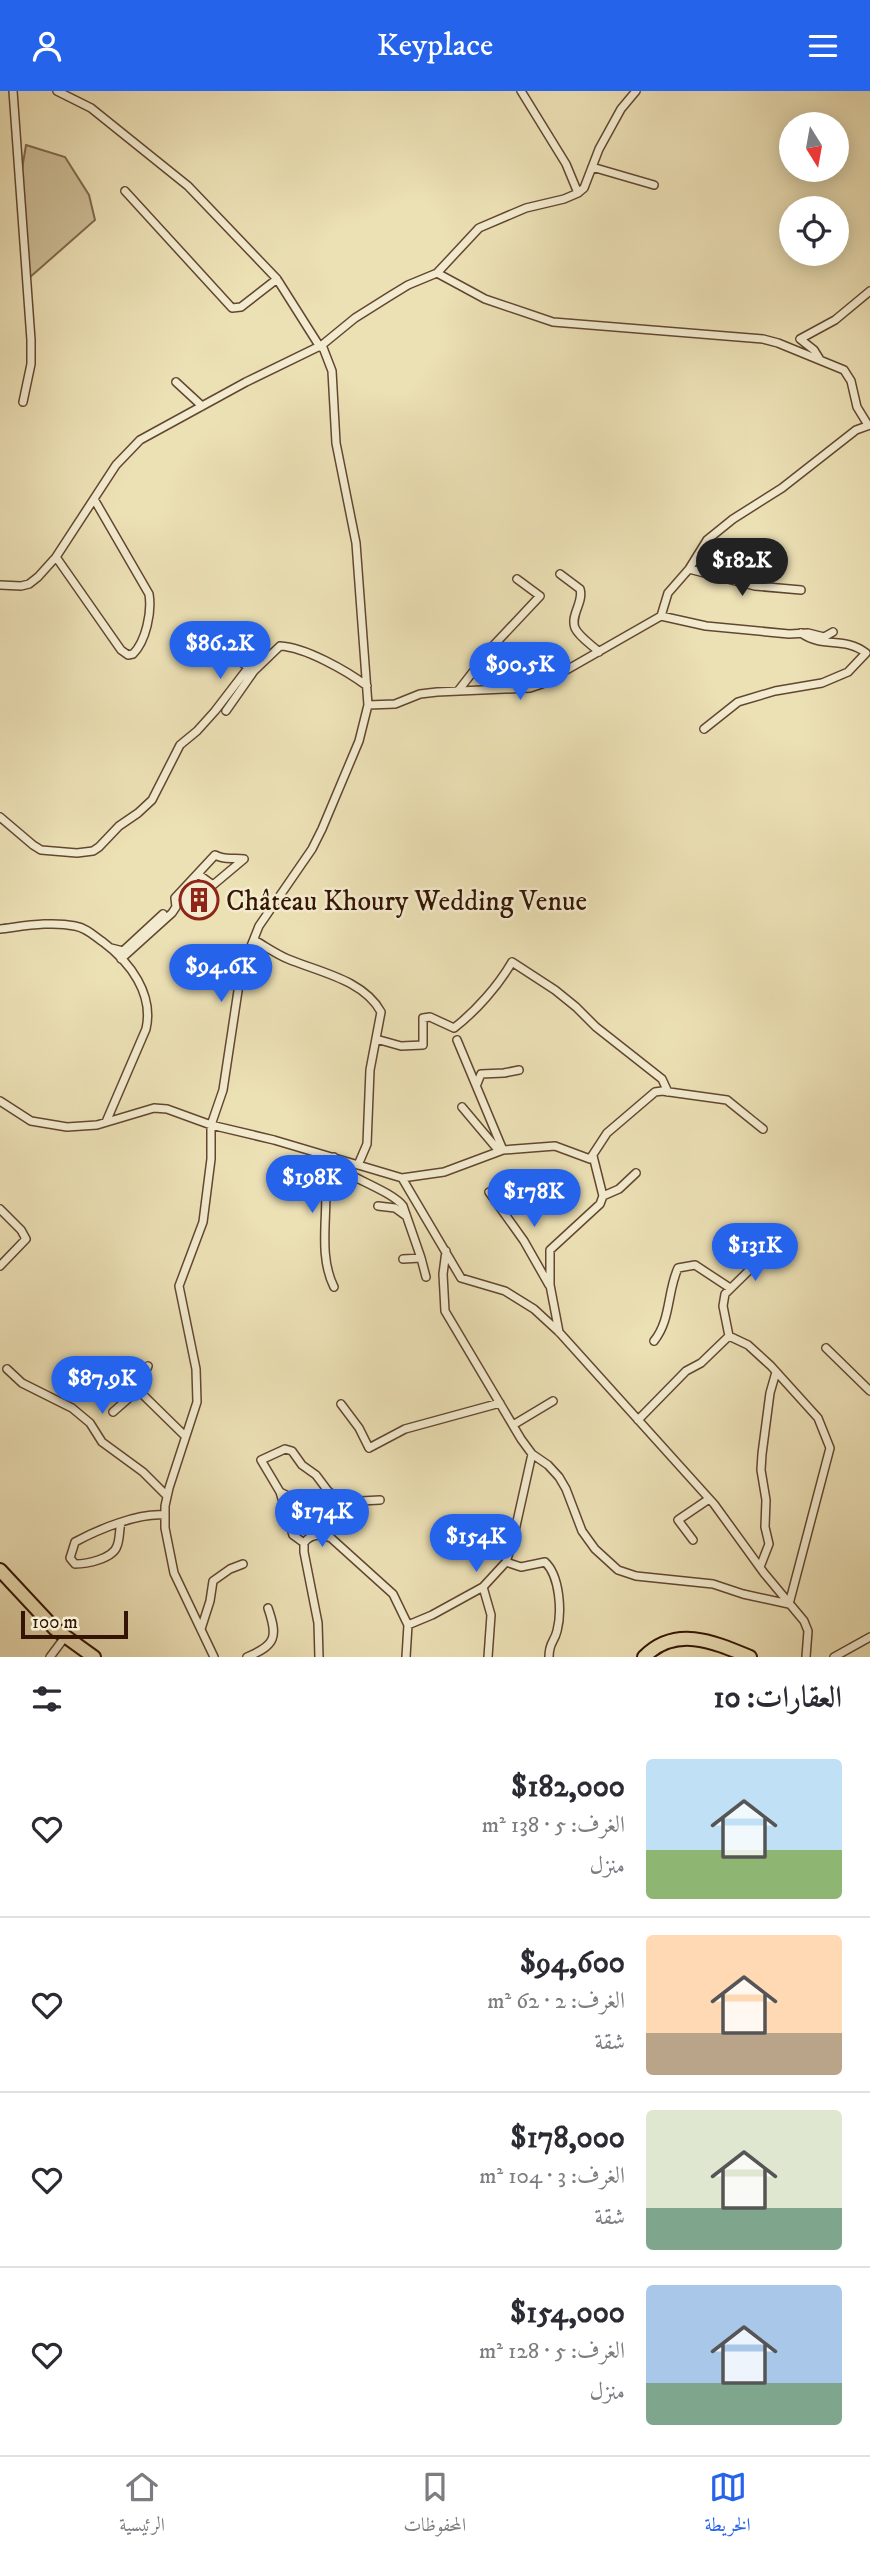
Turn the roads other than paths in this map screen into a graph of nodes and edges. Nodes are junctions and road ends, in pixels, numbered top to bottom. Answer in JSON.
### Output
{"nodes":[{"id":1,"x":13,"y":91,"type":"edge"},
{"id":2,"x":57,"y":91,"type":"edge"},
{"id":3,"x":521,"y":91,"type":"edge"},
{"id":4,"x":636,"y":91,"type":"edge"},
{"id":5,"x":592,"y":167,"type":"junction"},
{"id":6,"x":654,"y":185,"type":"dead end"},
{"id":7,"x":125,"y":191,"type":"dead end"},
{"id":8,"x":579,"y":193,"type":"junction"},
{"id":9,"x":437,"y":273,"type":"junction"},
{"id":10,"x":277,"y":279,"type":"junction"},
{"id":11,"x":870,"y":291,"type":"edge"},
{"id":12,"x":321,"y":346,"type":"junction"},
{"id":13,"x":820,"y":358,"type":"junction"},
{"id":14,"x":176,"y":382,"type":"dead end"},
{"id":15,"x":23,"y":402,"type":"dead end"},
{"id":16,"x":202,"y":406,"type":"junction"},
{"id":17,"x":869,"y":425,"type":"edge"},
{"id":18,"x":94,"y":499,"type":"junction"},
{"id":19,"x":56,"y":557,"type":"junction"},
{"id":20,"x":689,"y":569,"type":"junction"},
{"id":21,"x":560,"y":574,"type":"dead end"},
{"id":22,"x":517,"y":579,"type":"dead end"},
{"id":23,"x":0,"y":585,"type":"edge"},
{"id":24,"x":801,"y":590,"type":"dead end"},
{"id":25,"x":661,"y":616,"type":"junction"},
{"id":26,"x":833,"y":632,"type":"dead end"},
{"id":27,"x":800,"y":633,"type":"junction"},
{"id":28,"x":225,"y":651,"type":"dead end"},
{"id":29,"x":868,"y":651,"type":"edge"},
{"id":30,"x":599,"y":652,"type":"junction"},
{"id":31,"x":251,"y":669,"type":"junction"},
{"id":32,"x":367,"y":686,"type":"junction"},
{"id":33,"x":458,"y":691,"type":"junction"},
{"id":34,"x":368,"y":705,"type":"junction"},
{"id":35,"x":226,"y":711,"type":"dead end"},
{"id":36,"x":704,"y":729,"type":"dead end"},
{"id":37,"x":0,"y":817,"type":"edge"},
{"id":38,"x":198,"y":874,"type":"junction"},
{"id":39,"x":163,"y":914,"type":"dead end"},
{"id":40,"x":0,"y":929,"type":"edge"},
{"id":41,"x":254,"y":940,"type":"junction"},
{"id":42,"x":110,"y":947,"type":"junction"},
{"id":43,"x":121,"y":959,"type":"junction"},
{"id":44,"x":376,"y":1039,"type":"junction"},
{"id":45,"x":457,"y":1040,"type":"dead end"},
{"id":46,"x":519,"y":1070,"type":"dead end"},
{"id":47,"x":477,"y":1084,"type":"junction"},
{"id":48,"x":668,"y":1092,"type":"junction"},
{"id":49,"x":0,"y":1101,"type":"edge"},
{"id":50,"x":462,"y":1107,"type":"dead end"},
{"id":51,"x":106,"y":1122,"type":"junction"},
{"id":52,"x":211,"y":1125,"type":"junction"},
{"id":53,"x":763,"y":1129,"type":"dead end"},
{"id":54,"x":501,"y":1151,"type":"junction"},
{"id":55,"x":593,"y":1156,"type":"junction"},
{"id":56,"x":335,"y":1162,"type":"junction"},
{"id":57,"x":358,"y":1164,"type":"junction"},
{"id":58,"x":636,"y":1173,"type":"dead end"},
{"id":59,"x":402,"y":1178,"type":"junction"},
{"id":60,"x":489,"y":1192,"type":"dead end"},
{"id":61,"x":603,"y":1196,"type":"junction"},
{"id":62,"x":377,"y":1206,"type":"dead end"},
{"id":63,"x":0,"y":1209,"type":"edge"},
{"id":64,"x":407,"y":1216,"type":"junction"},
{"id":65,"x":781,"y":1234,"type":"dead end"},
{"id":66,"x":446,"y":1250,"type":"junction"},
{"id":67,"x":421,"y":1258,"type":"junction"},
{"id":68,"x":403,"y":1259,"type":"dead end"},
{"id":69,"x":0,"y":1266,"type":"edge"},
{"id":70,"x":426,"y":1277,"type":"dead end"},
{"id":71,"x":550,"y":1285,"type":"junction"},
{"id":72,"x":334,"y":1287,"type":"dead end"},
{"id":73,"x":730,"y":1289,"type":"junction"},
{"id":74,"x":559,"y":1332,"type":"junction"},
{"id":75,"x":729,"y":1336,"type":"junction"},
{"id":76,"x":654,"y":1341,"type":"dead end"},
{"id":77,"x":826,"y":1347,"type":"dead end"},
{"id":78,"x":148,"y":1366,"type":"dead end"},
{"id":79,"x":7,"y":1369,"type":"dead end"},
{"id":80,"x":776,"y":1372,"type":"junction"},
{"id":81,"x":138,"y":1390,"type":"junction"},
{"id":82,"x":870,"y":1390,"type":"edge"},
{"id":83,"x":553,"y":1401,"type":"dead end"},
{"id":84,"x":499,"y":1403,"type":"junction"},
{"id":85,"x":341,"y":1404,"type":"dead end"},
{"id":86,"x":113,"y":1412,"type":"dead end"},
{"id":87,"x":638,"y":1420,"type":"junction"},
{"id":88,"x":513,"y":1425,"type":"junction"},
{"id":89,"x":186,"y":1436,"type":"junction"},
{"id":90,"x":532,"y":1454,"type":"junction"},
{"id":91,"x":279,"y":1492,"type":"junction"},
{"id":92,"x":167,"y":1496,"type":"junction"},
{"id":93,"x":709,"y":1499,"type":"junction"},
{"id":94,"x":380,"y":1500,"type":"dead end"},
{"id":95,"x":164,"y":1515,"type":"junction"},
{"id":96,"x":121,"y":1523,"type":"junction"},
{"id":97,"x":325,"y":1535,"type":"junction"},
{"id":98,"x":693,"y":1540,"type":"dead end"},
{"id":99,"x":304,"y":1543,"type":"junction"},
{"id":100,"x":506,"y":1562,"type":"junction"},
{"id":101,"x":243,"y":1564,"type":"dead end"},
{"id":102,"x":760,"y":1567,"type":"junction"},
{"id":103,"x":0,"y":1570,"type":"edge"},
{"id":104,"x":484,"y":1587,"type":"junction"},
{"id":105,"x":789,"y":1604,"type":"junction"},
{"id":106,"x":268,"y":1608,"type":"dead end"},
{"id":107,"x":408,"y":1625,"type":"junction"},
{"id":108,"x":201,"y":1629,"type":"junction"},
{"id":109,"x":65,"y":1637,"type":"junction"},
{"id":110,"x":870,"y":1637,"type":"edge"},
{"id":111,"x":50,"y":1657,"type":"edge"},
{"id":112,"x":94,"y":1657,"type":"edge"},
{"id":113,"x":214,"y":1657,"type":"edge"},
{"id":114,"x":247,"y":1657,"type":"edge"},
{"id":115,"x":319,"y":1657,"type":"edge"},
{"id":116,"x":406,"y":1657,"type":"edge"},
{"id":117,"x":488,"y":1657,"type":"edge"},
{"id":118,"x":549,"y":1657,"type":"edge"},
{"id":119,"x":644,"y":1657,"type":"edge"},
{"id":120,"x":750,"y":1657,"type":"edge"},
{"id":121,"x":806,"y":1657,"type":"edge"},
{"id":122,"x":834,"y":1657,"type":"edge"}],
"edges":[{"from":1,"to":15,"type":"street"},
{"from":2,"to":10,"type":"street"},
{"from":3,"to":8,"type":"street"},
{"from":4,"to":5,"type":"street"},
{"from":5,"to":6,"type":"street"},
{"from":5,"to":8,"type":"street"},
{"from":7,"to":10,"type":"street"},
{"from":8,"to":9,"type":"street"},
{"from":9,"to":12,"type":"street"},
{"from":9,"to":13,"type":"street"},
{"from":10,"to":12,"type":"street"},
{"from":11,"to":13,"type":"street"},
{"from":12,"to":16,"type":"street"},
{"from":12,"to":32,"type":"street"},
{"from":13,"to":17,"type":"street"},
{"from":14,"to":16,"type":"street"},
{"from":16,"to":18,"type":"street"},
{"from":17,"to":20,"type":"street"},
{"from":18,"to":19,"type":"street"},
{"from":18,"to":19,"type":"street"},
{"from":19,"to":23,"type":"street"},
{"from":20,"to":24,"type":"street"},
{"from":20,"to":25,"type":"street"},
{"from":21,"to":30,"type":"street"},
{"from":22,"to":33,"type":"street"},
{"from":25,"to":27,"type":"street"},
{"from":25,"to":30,"type":"street"},
{"from":26,"to":27,"type":"street"},
{"from":27,"to":29,"type":"street"},
{"from":28,"to":31,"type":"street"},
{"from":29,"to":36,"type":"street"},
{"from":30,"to":33,"type":"street"},
{"from":31,"to":32,"type":"street"},
{"from":31,"to":35,"type":"street"},
{"from":31,"to":37,"type":"street"},
{"from":32,"to":34,"type":"street"},
{"from":33,"to":34,"type":"street"},
{"from":34,"to":41,"type":"street"},
{"from":38,"to":38,"type":"street"},
{"from":38,"to":43,"type":"street"},
{"from":39,"to":42,"type":"street"},
{"from":40,"to":42,"type":"street"},
{"from":41,"to":44,"type":"street"},
{"from":41,"to":52,"type":"street"},
{"from":42,"to":43,"type":"street"},
{"from":43,"to":51,"type":"street"},
{"from":44,"to":48,"type":"street"},
{"from":44,"to":57,"type":"street"},
{"from":45,"to":47,"type":"street"},
{"from":46,"to":47,"type":"street"},
{"from":47,"to":54,"type":"street"},
{"from":48,"to":53,"type":"street"},
{"from":48,"to":55,"type":"street"},
{"from":49,"to":51,"type":"street"},
{"from":50,"to":54,"type":"street"},
{"from":51,"to":52,"type":"street"},
{"from":52,"to":56,"type":"street"},
{"from":52,"to":89,"type":"street"},
{"from":54,"to":55,"type":"street"},
{"from":54,"to":59,"type":"street"},
{"from":55,"to":61,"type":"street"},
{"from":56,"to":57,"type":"street"},
{"from":56,"to":64,"type":"street"},
{"from":56,"to":72,"type":"street"},
{"from":57,"to":59,"type":"street"},
{"from":58,"to":61,"type":"street"},
{"from":59,"to":66,"type":"street"},
{"from":60,"to":71,"type":"street"},
{"from":61,"to":71,"type":"street"},
{"from":62,"to":64,"type":"street"},
{"from":63,"to":69,"type":"street"},
{"from":64,"to":67,"type":"street"},
{"from":65,"to":73,"type":"street"},
{"from":66,"to":74,"type":"street"},
{"from":66,"to":84,"type":"street"},
{"from":67,"to":68,"type":"street"},
{"from":67,"to":70,"type":"street"},
{"from":71,"to":74,"type":"street"},
{"from":73,"to":75,"type":"street"},
{"from":73,"to":76,"type":"street"},
{"from":74,"to":87,"type":"street"},
{"from":75,"to":80,"type":"street"},
{"from":75,"to":87,"type":"street"},
{"from":77,"to":82,"type":"street"},
{"from":78,"to":81,"type":"street"},
{"from":79,"to":92,"type":"street"},
{"from":80,"to":102,"type":"street"},
{"from":80,"to":105,"type":"street"},
{"from":81,"to":86,"type":"street"},
{"from":81,"to":89,"type":"street"},
{"from":83,"to":88,"type":"street"},
{"from":84,"to":85,"type":"street"},
{"from":84,"to":88,"type":"street"},
{"from":87,"to":93,"type":"street"},
{"from":88,"to":90,"type":"street"},
{"from":89,"to":92,"type":"street"},
{"from":90,"to":100,"type":"street"},
{"from":90,"to":105,"type":"street"},
{"from":91,"to":94,"type":"street"},
{"from":91,"to":97,"type":"street"},
{"from":91,"to":99,"type":"street"},
{"from":92,"to":95,"type":"street"},
{"from":93,"to":98,"type":"street"},
{"from":93,"to":102,"type":"street"},
{"from":95,"to":96,"type":"street"},
{"from":95,"to":108,"type":"street"},
{"from":96,"to":96,"type":"street"},
{"from":97,"to":99,"type":"street"},
{"from":97,"to":107,"type":"street"},
{"from":99,"to":115,"type":"street"},
{"from":100,"to":104,"type":"street"},
{"from":100,"to":118,"type":"street"},
{"from":101,"to":108,"type":"street"},
{"from":102,"to":105,"type":"street"},
{"from":103,"to":109,"type":"highway"},
{"from":104,"to":107,"type":"street"},
{"from":104,"to":117,"type":"street"},
{"from":105,"to":121,"type":"street"},
{"from":106,"to":114,"type":"street"},
{"from":107,"to":116,"type":"street"},
{"from":108,"to":113,"type":"street"},
{"from":109,"to":111,"type":"street"},
{"from":109,"to":112,"type":"highway"},
{"from":110,"to":122,"type":"street"},
{"from":119,"to":120,"type":"highway"}]}
